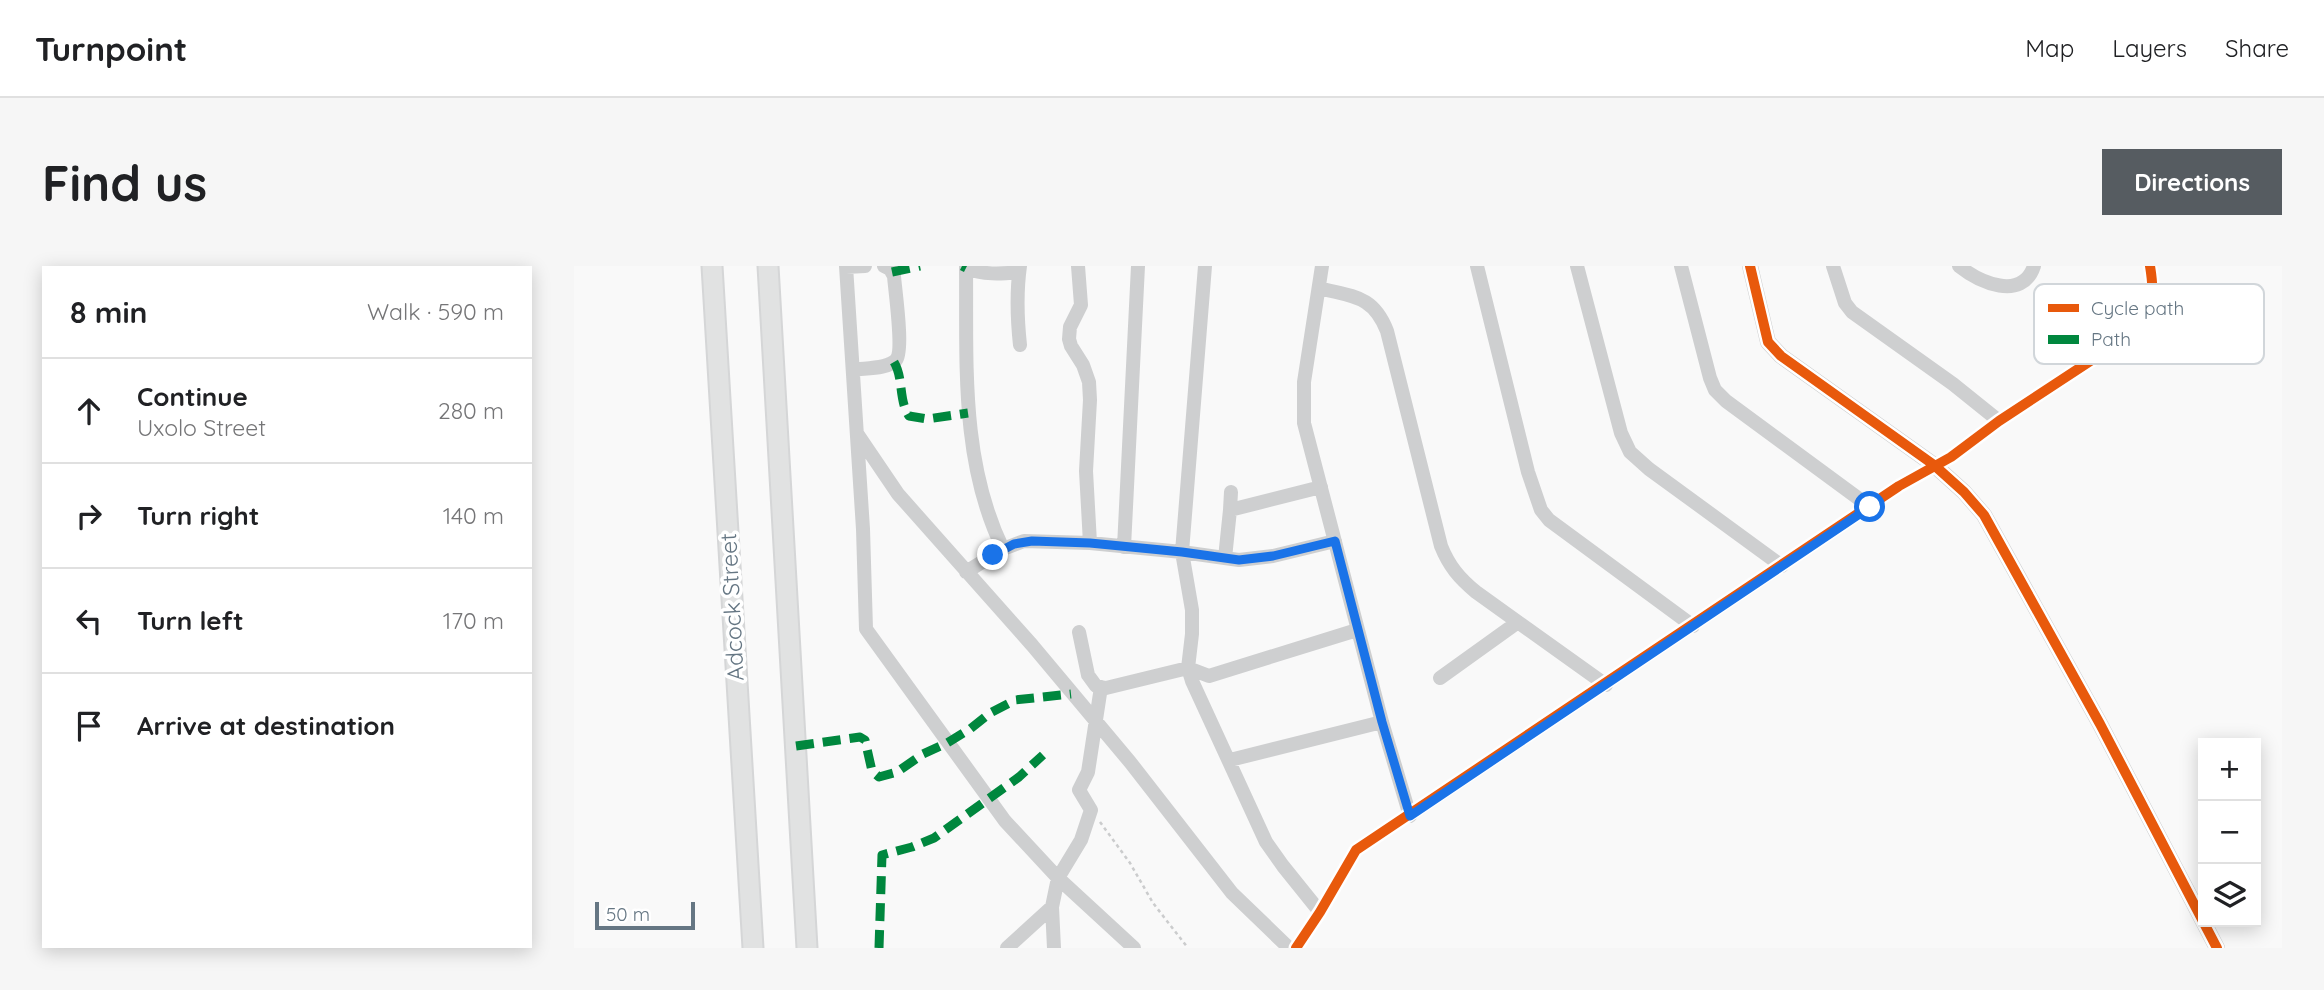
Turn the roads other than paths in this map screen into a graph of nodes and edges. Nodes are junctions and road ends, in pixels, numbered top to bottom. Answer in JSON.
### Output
{"nodes":[{"id":1,"x":712,"y":266,"type":"edge"},
{"id":2,"x":768,"y":266,"type":"edge"},
{"id":3,"x":865,"y":266,"type":"edge"},
{"id":4,"x":884,"y":266,"type":"edge"},
{"id":5,"x":1078,"y":266,"type":"edge"},
{"id":6,"x":1138,"y":266,"type":"edge"},
{"id":7,"x":1205,"y":266,"type":"edge"},
{"id":8,"x":1322,"y":266,"type":"edge"},
{"id":9,"x":1477,"y":266,"type":"edge"},
{"id":10,"x":1577,"y":266,"type":"edge"},
{"id":11,"x":1681,"y":266,"type":"edge"},
{"id":12,"x":1751,"y":266,"type":"edge"},
{"id":13,"x":1833,"y":266,"type":"edge"},
{"id":14,"x":1959,"y":266,"type":"edge"},
{"id":15,"x":2034,"y":266,"type":"edge"},
{"id":16,"x":2150,"y":266,"type":"edge"},
{"id":17,"x":846,"y":267,"type":"edge"},
{"id":18,"x":966,"y":267,"type":"edge"},
{"id":19,"x":1020,"y":269,"type":"edge"},
{"id":20,"x":2152,"y":284,"type":"edge"},
{"id":21,"x":1319,"y":288,"type":"junction"},
{"id":22,"x":1020,"y":345,"type":"dead end"},
{"id":23,"x":2084,"y":364,"type":"edge"},
{"id":24,"x":853,"y":369,"type":"junction"},
{"id":25,"x":1999,"y":421,"type":"junction"},
{"id":26,"x":857,"y":434,"type":"junction"},
{"id":27,"x":1934,"y":465,"type":"junction"},
{"id":28,"x":1321,"y":487,"type":"junction"},
{"id":29,"x":1231,"y":492,"type":"dead end"},
{"id":30,"x":1870,"y":507,"type":"junction"},
{"id":31,"x":1230,"y":510,"type":"junction"},
{"id":32,"x":1335,"y":541,"type":"junction"},
{"id":33,"x":1090,"y":543,"type":"junction"},
{"id":34,"x":1125,"y":547,"type":"junction"},
{"id":35,"x":1003,"y":549,"type":"junction"},
{"id":36,"x":1182,"y":552,"type":"junction"},
{"id":37,"x":1225,"y":558,"type":"junction"},
{"id":38,"x":1782,"y":566,"type":"junction"},
{"id":39,"x":966,"y":572,"type":"junction"},
{"id":40,"x":1518,"y":622,"type":"junction"},
{"id":41,"x":1693,"y":626,"type":"junction"},
{"id":42,"x":1357,"y":630,"type":"junction"},
{"id":43,"x":1079,"y":632,"type":"dead end"},
{"id":44,"x":1188,"y":668,"type":"junction"},
{"id":45,"x":1440,"y":678,"type":"dead end"},
{"id":46,"x":1606,"y":685,"type":"junction"},
{"id":47,"x":1101,"y":687,"type":"junction"},
{"id":48,"x":1096,"y":722,"type":"junction"},
{"id":49,"x":1382,"y":722,"type":"junction"},
{"id":50,"x":1230,"y":760,"type":"junction"},
{"id":51,"x":1410,"y":816,"type":"junction"},
{"id":52,"x":1058,"y":878,"type":"junction"},
{"id":53,"x":1052,"y":907,"type":"junction"},
{"id":54,"x":1320,"y":912,"type":"junction"},
{"id":55,"x":753,"y":948,"type":"edge"},
{"id":56,"x":807,"y":948,"type":"edge"},
{"id":57,"x":1007,"y":948,"type":"edge"},
{"id":58,"x":1054,"y":948,"type":"edge"},
{"id":59,"x":1134,"y":948,"type":"edge"},
{"id":60,"x":1289,"y":948,"type":"edge"},
{"id":61,"x":1296,"y":948,"type":"edge"},
{"id":62,"x":2217,"y":948,"type":"edge"}],
"edges":[{"from":1,"to":55,"type":"main road","name":"Adcock Street"},
{"from":2,"to":56,"type":"main road"},
{"from":3,"to":17,"type":"street"},
{"from":4,"to":24,"type":"street"},
{"from":5,"to":33,"type":"street"},
{"from":6,"to":34,"type":"street"},
{"from":7,"to":36,"type":"street"},
{"from":8,"to":21,"type":"street"},
{"from":9,"to":41,"type":"street"},
{"from":10,"to":38,"type":"street"},
{"from":11,"to":30,"type":"street"},
{"from":12,"to":27,"type":"street"},
{"from":13,"to":25,"type":"street"},
{"from":14,"to":15,"type":"street"},
{"from":16,"to":20,"type":"street"},
{"from":17,"to":24,"type":"street"},
{"from":18,"to":19,"type":"street"},
{"from":18,"to":35,"type":"street"},
{"from":19,"to":22,"type":"street"},
{"from":21,"to":28,"type":"street"},
{"from":21,"to":40,"type":"street"},
{"from":23,"to":25,"type":"street"},
{"from":24,"to":26,"type":"street"},
{"from":25,"to":27,"type":"street"},
{"from":26,"to":39,"type":"street"},
{"from":26,"to":52,"type":"street"},
{"from":27,"to":30,"type":"street"},
{"from":27,"to":62,"type":"street"},
{"from":28,"to":31,"type":"street"},
{"from":28,"to":32,"type":"street"},
{"from":29,"to":31,"type":"street"},
{"from":30,"to":38,"type":"street"},
{"from":31,"to":37,"type":"street"},
{"from":32,"to":37,"type":"street"},
{"from":32,"to":42,"type":"street"},
{"from":33,"to":34,"type":"street"},
{"from":33,"to":35,"type":"street"},
{"from":34,"to":36,"type":"street"},
{"from":35,"to":39,"type":"street"},
{"from":36,"to":37,"type":"street"},
{"from":36,"to":44,"type":"street"},
{"from":38,"to":41,"type":"street"},
{"from":39,"to":48,"type":"street"},
{"from":40,"to":45,"type":"street"},
{"from":40,"to":46,"type":"street"},
{"from":41,"to":46,"type":"street"},
{"from":42,"to":44,"type":"street"},
{"from":42,"to":49,"type":"street"},
{"from":43,"to":47,"type":"street"},
{"from":44,"to":47,"type":"street"},
{"from":44,"to":50,"type":"street"},
{"from":46,"to":51,"type":"street"},
{"from":47,"to":48,"type":"street"},
{"from":48,"to":52,"type":"street"},
{"from":48,"to":60,"type":"street"},
{"from":49,"to":50,"type":"street"},
{"from":49,"to":51,"type":"street"},
{"from":50,"to":54,"type":"street"},
{"from":51,"to":54,"type":"street"},
{"from":52,"to":53,"type":"street"},
{"from":52,"to":59,"type":"street"},
{"from":53,"to":57,"type":"street"},
{"from":53,"to":58,"type":"street"},
{"from":54,"to":61,"type":"street"}]}
